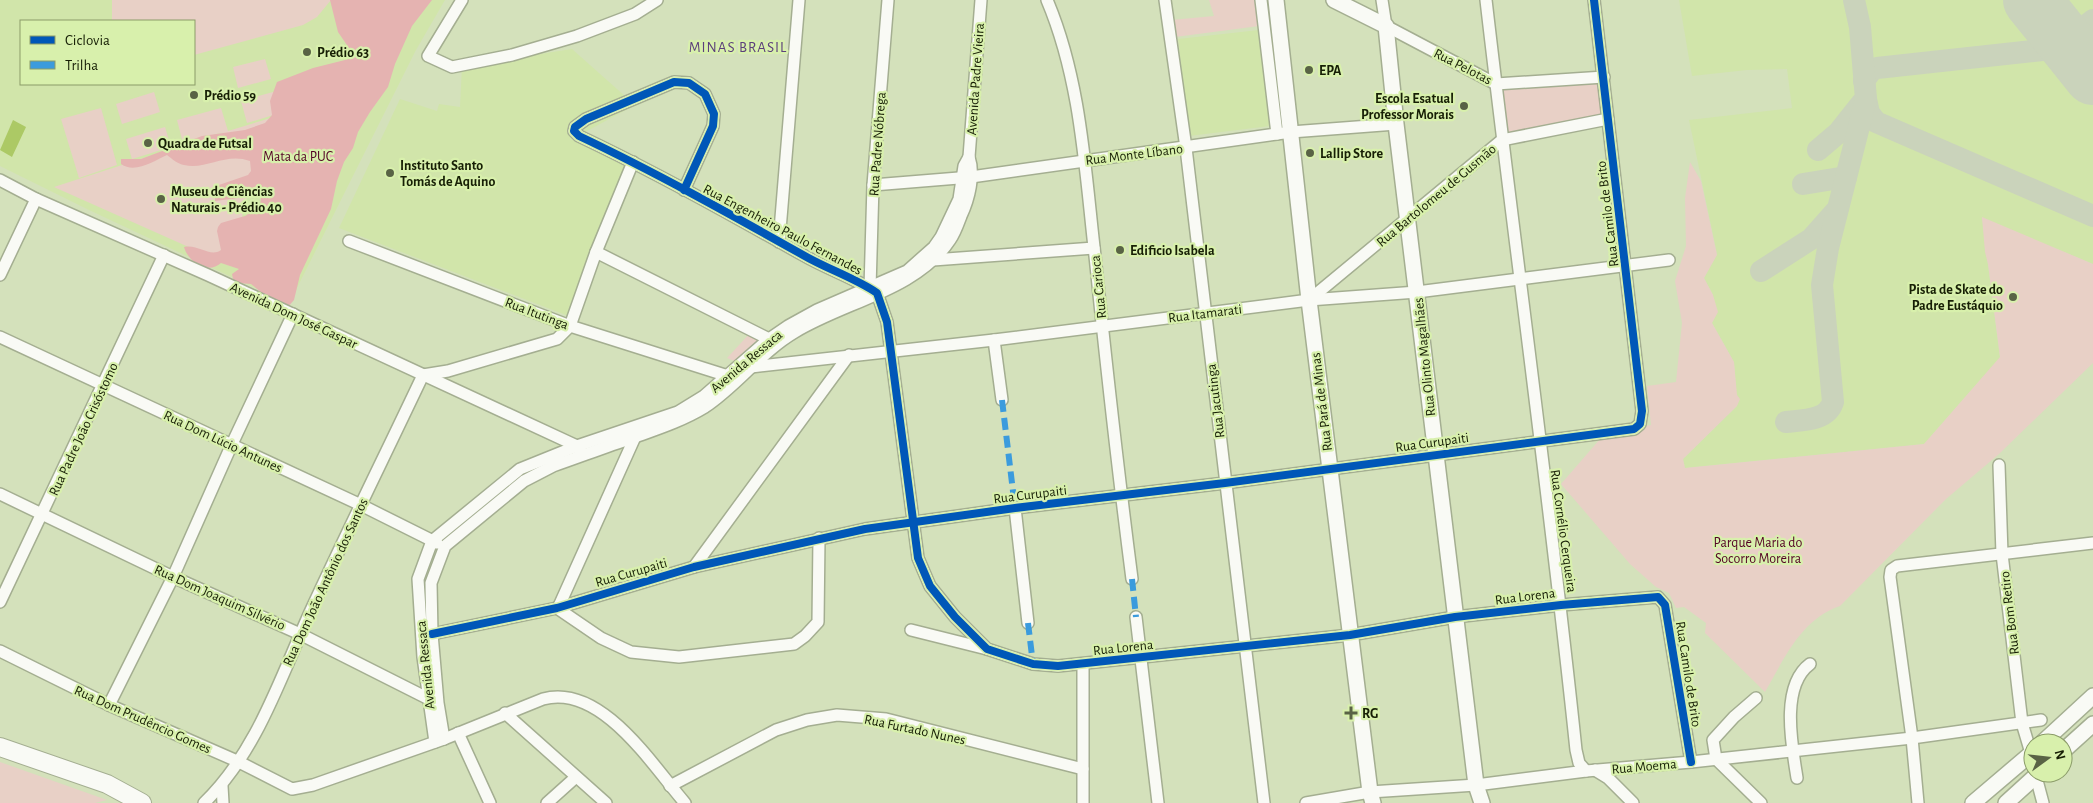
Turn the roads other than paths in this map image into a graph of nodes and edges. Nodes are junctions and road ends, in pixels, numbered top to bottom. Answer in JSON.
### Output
{"nodes":[{"id":1,"x":462,"y":0,"type":"edge"},
{"id":2,"x":657,"y":0,"type":"edge"},
{"id":3,"x":799,"y":0,"type":"edge"},
{"id":4,"x":888,"y":0,"type":"edge"},
{"id":5,"x":981,"y":0,"type":"edge"},
{"id":6,"x":1047,"y":0,"type":"edge"},
{"id":7,"x":1165,"y":0,"type":"edge"},
{"id":8,"x":1261,"y":0,"type":"edge"},
{"id":9,"x":1276,"y":0,"type":"edge"},
{"id":10,"x":1334,"y":0,"type":"edge"},
{"id":11,"x":1382,"y":0,"type":"edge"},
{"id":12,"x":1486,"y":0,"type":"edge"},
{"id":13,"x":1594,"y":0,"type":"edge"},
{"id":14,"x":1386,"y":26,"type":"junction"},
{"id":15,"x":1604,"y":77,"type":"junction"},
{"id":16,"x":1496,"y":84,"type":"junction"},
{"id":17,"x":1608,"y":119,"type":"junction"},
{"id":18,"x":1396,"y":124,"type":"junction"},
{"id":19,"x":1284,"y":133,"type":"junction"},
{"id":20,"x":1502,"y":140,"type":"junction"},
{"id":21,"x":1186,"y":148,"type":"junction"},
{"id":22,"x":969,"y":157,"type":"joint"},
{"id":23,"x":1085,"y":160,"type":"junction"},
{"id":24,"x":633,"y":162,"type":"junction"},
{"id":25,"x":967,"y":177,"type":"junction"},
{"id":26,"x":0,"y":180,"type":"edge"},
{"id":27,"x":874,"y":185,"type":"junction"},
{"id":28,"x":684,"y":190,"type":"junction"},
{"id":29,"x":36,"y":199,"type":"junction"},
{"id":30,"x":1408,"y":218,"type":"junction"},
{"id":31,"x":349,"y":240,"type":"dead end"},
{"id":32,"x":779,"y":242,"type":"junction"},
{"id":33,"x":1094,"y":248,"type":"junction"},
{"id":34,"x":596,"y":252,"type":"junction"},
{"id":35,"x":164,"y":256,"type":"junction"},
{"id":36,"x":932,"y":260,"type":"junction"},
{"id":37,"x":1669,"y":260,"type":"dead end"},
{"id":38,"x":1625,"y":265,"type":"junction"},
{"id":39,"x":0,"y":275,"type":"edge"},
{"id":40,"x":1519,"y":278,"type":"junction"},
{"id":41,"x":874,"y":291,"type":"junction"},
{"id":42,"x":1417,"y":292,"type":"junction"},
{"id":43,"x":1309,"y":300,"type":"junction"},
{"id":44,"x":1205,"y":312,"type":"junction"},
{"id":45,"x":293,"y":314,"type":"junction"},
{"id":46,"x":570,"y":326,"type":"junction"},
{"id":47,"x":1102,"y":326,"type":"junction"},
{"id":48,"x":0,"y":337,"type":"edge"},
{"id":49,"x":994,"y":340,"type":"junction"},
{"id":50,"x":774,"y":341,"type":"junction"},
{"id":51,"x":891,"y":352,"type":"junction"},
{"id":52,"x":849,"y":355,"type":"junction"},
{"id":53,"x":747,"y":365,"type":"junction"},
{"id":54,"x":423,"y":375,"type":"junction"},
{"id":55,"x":728,"y":376,"type":"junction"},
{"id":56,"x":102,"y":385,"type":"junction"},
{"id":57,"x":1002,"y":400,"type":"dead end"},
{"id":58,"x":1640,"y":424,"type":"joint"},
{"id":59,"x":634,"y":432,"type":"junction"},
{"id":60,"x":1539,"y":441,"type":"junction"},
{"id":61,"x":232,"y":444,"type":"junction"},
{"id":62,"x":579,"y":451,"type":"junction"},
{"id":63,"x":1435,"y":454,"type":"junction"},
{"id":64,"x":1999,"y":465,"type":"dead end"},
{"id":65,"x":1329,"y":469,"type":"junction"},
{"id":66,"x":1225,"y":483,"type":"junction"},
{"id":67,"x":0,"y":494,"type":"edge"},
{"id":68,"x":1121,"y":495,"type":"junction"},
{"id":69,"x":361,"y":505,"type":"junction"},
{"id":70,"x":1015,"y":508,"type":"junction"},
{"id":71,"x":43,"y":514,"type":"junction"},
{"id":72,"x":912,"y":523,"type":"junction"},
{"id":73,"x":819,"y":538,"type":"junction"},
{"id":74,"x":432,"y":540,"type":"junction"},
{"id":75,"x":2093,"y":543,"type":"edge"},
{"id":76,"x":445,"y":546,"type":"junction"},
{"id":77,"x":2002,"y":554,"type":"junction"},
{"id":78,"x":694,"y":567,"type":"junction"},
{"id":79,"x":173,"y":577,"type":"junction"},
{"id":80,"x":1132,"y":579,"type":"dead end"},
{"id":81,"x":1654,"y":596,"type":"joint"},
{"id":82,"x":0,"y":602,"type":"edge"},
{"id":83,"x":1561,"y":605,"type":"junction"},
{"id":84,"x":558,"y":607,"type":"junction"},
{"id":85,"x":1136,"y":617,"type":"dead end"},
{"id":86,"x":1454,"y":617,"type":"junction"},
{"id":87,"x":1028,"y":623,"type":"dead end"},
{"id":88,"x":911,"y":630,"type":"dead end"},
{"id":89,"x":300,"y":634,"type":"junction"},
{"id":90,"x":432,"y":634,"type":"junction"},
{"id":91,"x":1350,"y":635,"type":"junction"},
{"id":92,"x":1245,"y":646,"type":"junction"},
{"id":93,"x":987,"y":649,"type":"junction"},
{"id":94,"x":0,"y":651,"type":"edge"},
{"id":95,"x":1140,"y":658,"type":"junction"},
{"id":96,"x":1083,"y":664,"type":"junction"},
{"id":97,"x":1810,"y":664,"type":"dead end"},
{"id":98,"x":2093,"y":696,"type":"edge"},
{"id":99,"x":1756,"y":698,"type":"dead end"},
{"id":100,"x":433,"y":701,"type":"junction"},
{"id":101,"x":109,"y":705,"type":"junction"},
{"id":102,"x":505,"y":713,"type":"junction"},
{"id":103,"x":2042,"y":720,"type":"dead end"},
{"id":104,"x":440,"y":722,"type":"junction"},
{"id":105,"x":2022,"y":722,"type":"junction"},
{"id":106,"x":2093,"y":724,"type":"edge"},
{"id":107,"x":458,"y":733,"type":"junction"},
{"id":108,"x":2027,"y":733,"type":"edge"},
{"id":109,"x":2055,"y":733,"type":"edge"},
{"id":110,"x":1912,"y":738,"type":"junction"},
{"id":111,"x":439,"y":740,"type":"junction"},
{"id":112,"x":2073,"y":742,"type":"edge"},
{"id":113,"x":0,"y":747,"type":"edge"},
{"id":114,"x":1792,"y":750,"type":"junction"},
{"id":115,"x":1716,"y":759,"type":"junction"},
{"id":116,"x":237,"y":761,"type":"junction"},
{"id":117,"x":1691,"y":762,"type":"junction"},
{"id":118,"x":2023,"y":762,"type":"edge"},
{"id":119,"x":1083,"y":769,"type":"junction"},
{"id":120,"x":1591,"y":770,"type":"junction"},
{"id":121,"x":576,"y":777,"type":"junction"},
{"id":122,"x":1797,"y":778,"type":"dead end"},
{"id":123,"x":2027,"y":783,"type":"edge"},
{"id":124,"x":2039,"y":783,"type":"edge"},
{"id":125,"x":1476,"y":784,"type":"junction"},
{"id":126,"x":222,"y":786,"type":"junction"},
{"id":127,"x":670,"y":786,"type":"junction"},
{"id":128,"x":1371,"y":798,"type":"edge"},
{"id":129,"x":142,"y":803,"type":"edge"},
{"id":130,"x":204,"y":803,"type":"edge"},
{"id":131,"x":223,"y":803,"type":"edge"},
{"id":132,"x":490,"y":803,"type":"edge"},
{"id":133,"x":547,"y":803,"type":"edge"},
{"id":134,"x":605,"y":803,"type":"edge"},
{"id":135,"x":685,"y":803,"type":"edge"},
{"id":136,"x":1084,"y":803,"type":"edge"},
{"id":137,"x":1158,"y":803,"type":"edge"},
{"id":138,"x":1264,"y":803,"type":"edge"},
{"id":139,"x":1306,"y":803,"type":"edge"},
{"id":140,"x":1482,"y":803,"type":"edge"},
{"id":141,"x":1633,"y":803,"type":"edge"},
{"id":142,"x":1760,"y":803,"type":"edge"},
{"id":143,"x":1918,"y":803,"type":"edge"},
{"id":144,"x":1973,"y":803,"type":"edge"},
{"id":145,"x":2006,"y":803,"type":"edge"},
{"id":146,"x":2043,"y":803,"type":"edge"}],
"edges":[{"from":1,"to":2,"type":"street"},
{"from":3,"to":32,"type":"street"},
{"from":4,"to":27,"type":"street","name":"Rua Padre Nóbrega"},
{"from":5,"to":22,"type":"street","name":"Avenida Padre Vieira"},
{"from":6,"to":23,"type":"street","name":"Rua Carioca"},
{"from":7,"to":21,"type":"street","name":"Rua Jacutinga"},
{"from":8,"to":19,"type":"street","name":"Rua Pará de Minas"},
{"from":9,"to":19,"type":"main road","name":"Rua Pará de Minas"},
{"from":10,"to":14,"type":"main road","name":"Rua Pelotas"},
{"from":11,"to":14,"type":"street","name":"Rua Olinto Magalhães"},
{"from":12,"to":16,"type":"street","name":"Rua Cornélio Cerqueira"},
{"from":13,"to":15,"type":"street","name":"Rua Camilo de Brito"},
{"from":14,"to":16,"type":"street","name":"Rua Pelotas"},
{"from":14,"to":18,"type":"main road","name":"Rua Olinto Magalhães"},
{"from":15,"to":16,"type":"street","name":"Rua Pelotas"},
{"from":15,"to":17,"type":"street","name":"Rua Camilo de Brito"},
{"from":16,"to":20,"type":"street","name":"Rua Cornélio Cerqueira"},
{"from":17,"to":20,"type":"street","name":"Rua Bartolomeu de Gusmão"},
{"from":17,"to":38,"type":"street","name":"Rua Camilo de Brito"},
{"from":18,"to":19,"type":"street","name":"Rua Monte Líbano"},
{"from":18,"to":30,"type":"main road","name":"Rua Olinto Magalhães"},
{"from":19,"to":21,"type":"street","name":"Rua Monte Líbano"},
{"from":19,"to":43,"type":"main road","name":"Rua Pará de Minas"},
{"from":20,"to":30,"type":"street","name":"Rua Bartolomeu de Gusmão"},
{"from":20,"to":40,"type":"street","name":"Rua Cornélio Cerqueira"},
{"from":21,"to":23,"type":"street","name":"Rua Monte Líbano"},
{"from":21,"to":44,"type":"street","name":"Rua Jacutinga"},
{"from":22,"to":25,"type":"street","name":"Avenida Ressaca"},
{"from":23,"to":25,"type":"street","name":"Rua Monte Líbano"},
{"from":23,"to":33,"type":"street","name":"Rua Carioca"},
{"from":24,"to":28,"type":"street","name":"Rua Engenheiro Paulo Fernandes"},
{"from":24,"to":28,"type":"street","name":"Rua Engenheiro Paulo Fernandes"},
{"from":24,"to":34,"type":"street"},
{"from":25,"to":27,"type":"street","name":"Rua Monte Líbano"},
{"from":25,"to":36,"type":"street","name":"Avenida Ressaca"},
{"from":25,"to":41,"type":"street","name":"Avenida Ressaca"},
{"from":26,"to":29,"type":"street","name":"Avenida Dom José Gaspar"},
{"from":27,"to":41,"type":"street","name":"Rua Padre Nóbrega"},
{"from":28,"to":32,"type":"street","name":"Rua Engenheiro Paulo Fernandes"},
{"from":29,"to":35,"type":"street","name":"Avenida Dom José Gaspar"},
{"from":29,"to":39,"type":"street"},
{"from":30,"to":42,"type":"main road","name":"Rua Olinto Magalhães"},
{"from":30,"to":43,"type":"street","name":"Rua Bartolomeu de Gusmão"},
{"from":31,"to":46,"type":"street","name":"Rua Itutinga"},
{"from":32,"to":41,"type":"street","name":"Rua Engenheiro Paulo Fernandes"},
{"from":33,"to":36,"type":"street"},
{"from":33,"to":47,"type":"street","name":"Rua Carioca"},
{"from":34,"to":46,"type":"street"},
{"from":34,"to":50,"type":"street"},
{"from":35,"to":45,"type":"street","name":"Avenida Dom José Gaspar"},
{"from":35,"to":56,"type":"street","name":"Rua Padre João Crisóstomo"},
{"from":36,"to":41,"type":"street","name":"Avenida Ressaca"},
{"from":37,"to":38,"type":"street","name":"Rua Itamarati"},
{"from":38,"to":40,"type":"street","name":"Rua Itamarati"},
{"from":38,"to":58,"type":"street","name":"Rua Camilo de Brito"},
{"from":40,"to":42,"type":"street","name":"Rua Itamarati"},
{"from":40,"to":60,"type":"street","name":"Rua Cornélio Cerqueira"},
{"from":41,"to":50,"type":"street","name":"Avenida Ressaca"},
{"from":41,"to":51,"type":"street","name":"Rua Lorena"},
{"from":42,"to":43,"type":"street","name":"Rua Itamarati"},
{"from":42,"to":63,"type":"main road","name":"Rua Olinto Magalhães"},
{"from":43,"to":44,"type":"street","name":"Rua Itamarati"},
{"from":43,"to":65,"type":"main road","name":"Rua Pará de Minas"},
{"from":44,"to":47,"type":"street","name":"Rua Itamarati"},
{"from":44,"to":66,"type":"street","name":"Rua Jacutinga"},
{"from":45,"to":54,"type":"street","name":"Avenida Dom José Gaspar"},
{"from":45,"to":61,"type":"street"},
{"from":46,"to":54,"type":"street"},
{"from":46,"to":55,"type":"street","name":"Rua Itutinga"},
{"from":47,"to":49,"type":"street","name":"Rua Itamarati"},
{"from":47,"to":68,"type":"street","name":"Rua Carioca"},
{"from":48,"to":56,"type":"street","name":"Rua Dom Lúcio Antunes"},
{"from":49,"to":51,"type":"street","name":"Rua Itamarati"},
{"from":49,"to":57,"type":"street"},
{"from":50,"to":53,"type":"street","name":"Avenida Ressaca"},
{"from":51,"to":52,"type":"street","name":"Rua Itamarati"},
{"from":51,"to":72,"type":"street","name":"Rua Lorena"},
{"from":52,"to":53,"type":"street","name":"Rua Itamarati"},
{"from":52,"to":78,"type":"street"},
{"from":53,"to":55,"type":"street","name":"Avenida Ressaca"},
{"from":53,"to":59,"type":"street","name":"Avenida Ressaca"},
{"from":54,"to":62,"type":"street","name":"Avenida Dom José Gaspar"},
{"from":54,"to":69,"type":"street","name":"Rua Dom João Antônio dos Santos"},
{"from":55,"to":59,"type":"street","name":"Avenida Ressaca"},
{"from":56,"to":61,"type":"street","name":"Rua Dom Lúcio Antunes"},
{"from":56,"to":71,"type":"street","name":"Rua Padre João Crisóstomo"},
{"from":58,"to":60,"type":"street","name":"Rua Curupaiti"},
{"from":59,"to":62,"type":"street","name":"Avenida Ressaca"},
{"from":59,"to":84,"type":"street"},
{"from":60,"to":63,"type":"street","name":"Rua Curupaiti"},
{"from":60,"to":83,"type":"street","name":"Rua Cornélio Cerqueira"},
{"from":61,"to":69,"type":"street","name":"Rua Dom Lúcio Antunes"},
{"from":61,"to":79,"type":"street"},
{"from":62,"to":74,"type":"street","name":"Avenida Ressaca"},
{"from":62,"to":76,"type":"street","name":"Avenida Ressaca"},
{"from":63,"to":65,"type":"street","name":"Rua Curupaiti"},
{"from":63,"to":86,"type":"main road","name":"Rua Olinto Magalhães"},
{"from":64,"to":77,"type":"street","name":"Rua Bom Retiro"},
{"from":65,"to":66,"type":"street","name":"Rua Curupaiti"},
{"from":65,"to":91,"type":"main road","name":"Rua Pará de Minas"},
{"from":66,"to":68,"type":"street","name":"Rua Curupaiti"},
{"from":66,"to":92,"type":"street","name":"Rua Jacutinga"},
{"from":67,"to":71,"type":"street","name":"Rua Dom Joaquim Silvério"},
{"from":68,"to":70,"type":"street","name":"Rua Curupaiti"},
{"from":68,"to":80,"type":"street","name":"Rua Carioca"},
{"from":69,"to":74,"type":"street","name":"Rua Dom Lúcio Antunes"},
{"from":69,"to":89,"type":"street","name":"Rua Dom João Antônio dos Santos"},
{"from":70,"to":72,"type":"street","name":"Rua Curupaiti"},
{"from":70,"to":87,"type":"street"},
{"from":71,"to":79,"type":"street","name":"Rua Dom Joaquim Silvério"},
{"from":71,"to":82,"type":"street","name":"Rua Padre João Crisóstomo"},
{"from":72,"to":73,"type":"street","name":"Rua Curupaiti"},
{"from":72,"to":93,"type":"street","name":"Rua Lorena"},
{"from":73,"to":78,"type":"street","name":"Rua Curupaiti"},
{"from":73,"to":84,"type":"street"},
{"from":74,"to":76,"type":"street","name":"Rua Dom Lúcio Antunes"},
{"from":74,"to":100,"type":"street","name":"Avenida Ressaca"},
{"from":75,"to":77,"type":"street"},
{"from":76,"to":90,"type":"street","name":"Avenida Ressaca"},
{"from":77,"to":105,"type":"street","name":"Rua Bom Retiro"},
{"from":77,"to":110,"type":"street"},
{"from":78,"to":84,"type":"street","name":"Rua Curupaiti"},
{"from":79,"to":89,"type":"street","name":"Rua Dom Joaquim Silvério"},
{"from":79,"to":101,"type":"street"},
{"from":81,"to":83,"type":"street","name":"Rua Lorena"},
{"from":81,"to":117,"type":"street","name":"Rua Camilo de Brito"},
{"from":83,"to":86,"type":"street","name":"Rua Lorena"},
{"from":83,"to":120,"type":"street","name":"Rua Cornélio Cerqueira"},
{"from":84,"to":90,"type":"street","name":"Rua Curupaiti"},
{"from":85,"to":95,"type":"street"},
{"from":86,"to":91,"type":"street","name":"Rua Lorena"},
{"from":86,"to":125,"type":"main road","name":"Rua Olinto Magalhães"},
{"from":88,"to":93,"type":"street"},
{"from":89,"to":100,"type":"street","name":"Rua Dom Joaquim Silvério"},
{"from":89,"to":116,"type":"street","name":"Rua Dom João Antônio dos Santos"},
{"from":90,"to":100,"type":"street","name":"Avenida Ressaca"},
{"from":91,"to":92,"type":"street","name":"Rua Lorena"},
{"from":91,"to":128,"type":"main road","name":"Rua Pará de Minas"},
{"from":92,"to":95,"type":"street","name":"Rua Lorena"},
{"from":92,"to":138,"type":"street","name":"Rua Jacutinga"},
{"from":93,"to":96,"type":"street","name":"Rua Lorena"},
{"from":94,"to":101,"type":"street","name":"Rua Dom Prudêncio Gomes"},
{"from":95,"to":96,"type":"street","name":"Rua Lorena"},
{"from":95,"to":137,"type":"street"},
{"from":96,"to":119,"type":"street"},
{"from":97,"to":114,"type":"street"},
{"from":98,"to":109,"type":"main road"},
{"from":99,"to":115,"type":"street"},
{"from":100,"to":104,"type":"street","name":"Avenida Ressaca"},
{"from":100,"to":111,"type":"street","name":"Avenida Ressaca"},
{"from":101,"to":116,"type":"street","name":"Rua Dom Prudêncio Gomes"},
{"from":102,"to":107,"type":"street"},
{"from":102,"to":121,"type":"street"},
{"from":102,"to":127,"type":"street"},
{"from":103,"to":105,"type":"street","name":"Rua Moema"},
{"from":104,"to":107,"type":"street"},
{"from":104,"to":111,"type":"street","name":"Avenida Ressaca"},
{"from":105,"to":108,"type":"street","name":"Rua Bom Retiro"},
{"from":105,"to":110,"type":"street","name":"Rua Moema"},
{"from":106,"to":112,"type":"main road"},
{"from":107,"to":111,"type":"street"},
{"from":107,"to":132,"type":"street"},
{"from":110,"to":114,"type":"street","name":"Rua Moema"},
{"from":110,"to":143,"type":"street"},
{"from":111,"to":116,"type":"street","name":"Rua Dom Prudêncio Gomes"},
{"from":113,"to":129,"type":"highway"},
{"from":114,"to":115,"type":"street","name":"Rua Moema"},
{"from":114,"to":122,"type":"street"},
{"from":115,"to":117,"type":"street","name":"Rua Moema"},
{"from":115,"to":142,"type":"street"},
{"from":116,"to":126,"type":"street","name":"Rua Dom João Antônio dos Santos"},
{"from":117,"to":120,"type":"street","name":"Rua Moema"},
{"from":118,"to":144,"type":"main road"},
{"from":119,"to":127,"type":"street","name":"Rua Furtado Nunes"},
{"from":119,"to":136,"type":"street"},
{"from":120,"to":125,"type":"street","name":"Rua Moema"},
{"from":120,"to":141,"type":"street"},
{"from":121,"to":133,"type":"street"},
{"from":121,"to":134,"type":"street"},
{"from":123,"to":145,"type":"main road"},
{"from":124,"to":146,"type":"street"},
{"from":125,"to":128,"type":"street","name":"Rua Moema"},
{"from":125,"to":140,"type":"main road","name":"Rua Olinto Magalhães"},
{"from":126,"to":130,"type":"street","name":"Rua Dom João Antônio dos Santos"},
{"from":126,"to":131,"type":"street"},
{"from":127,"to":135,"type":"street"},
{"from":128,"to":139,"type":"street","name":"Rua Moema"}]}
